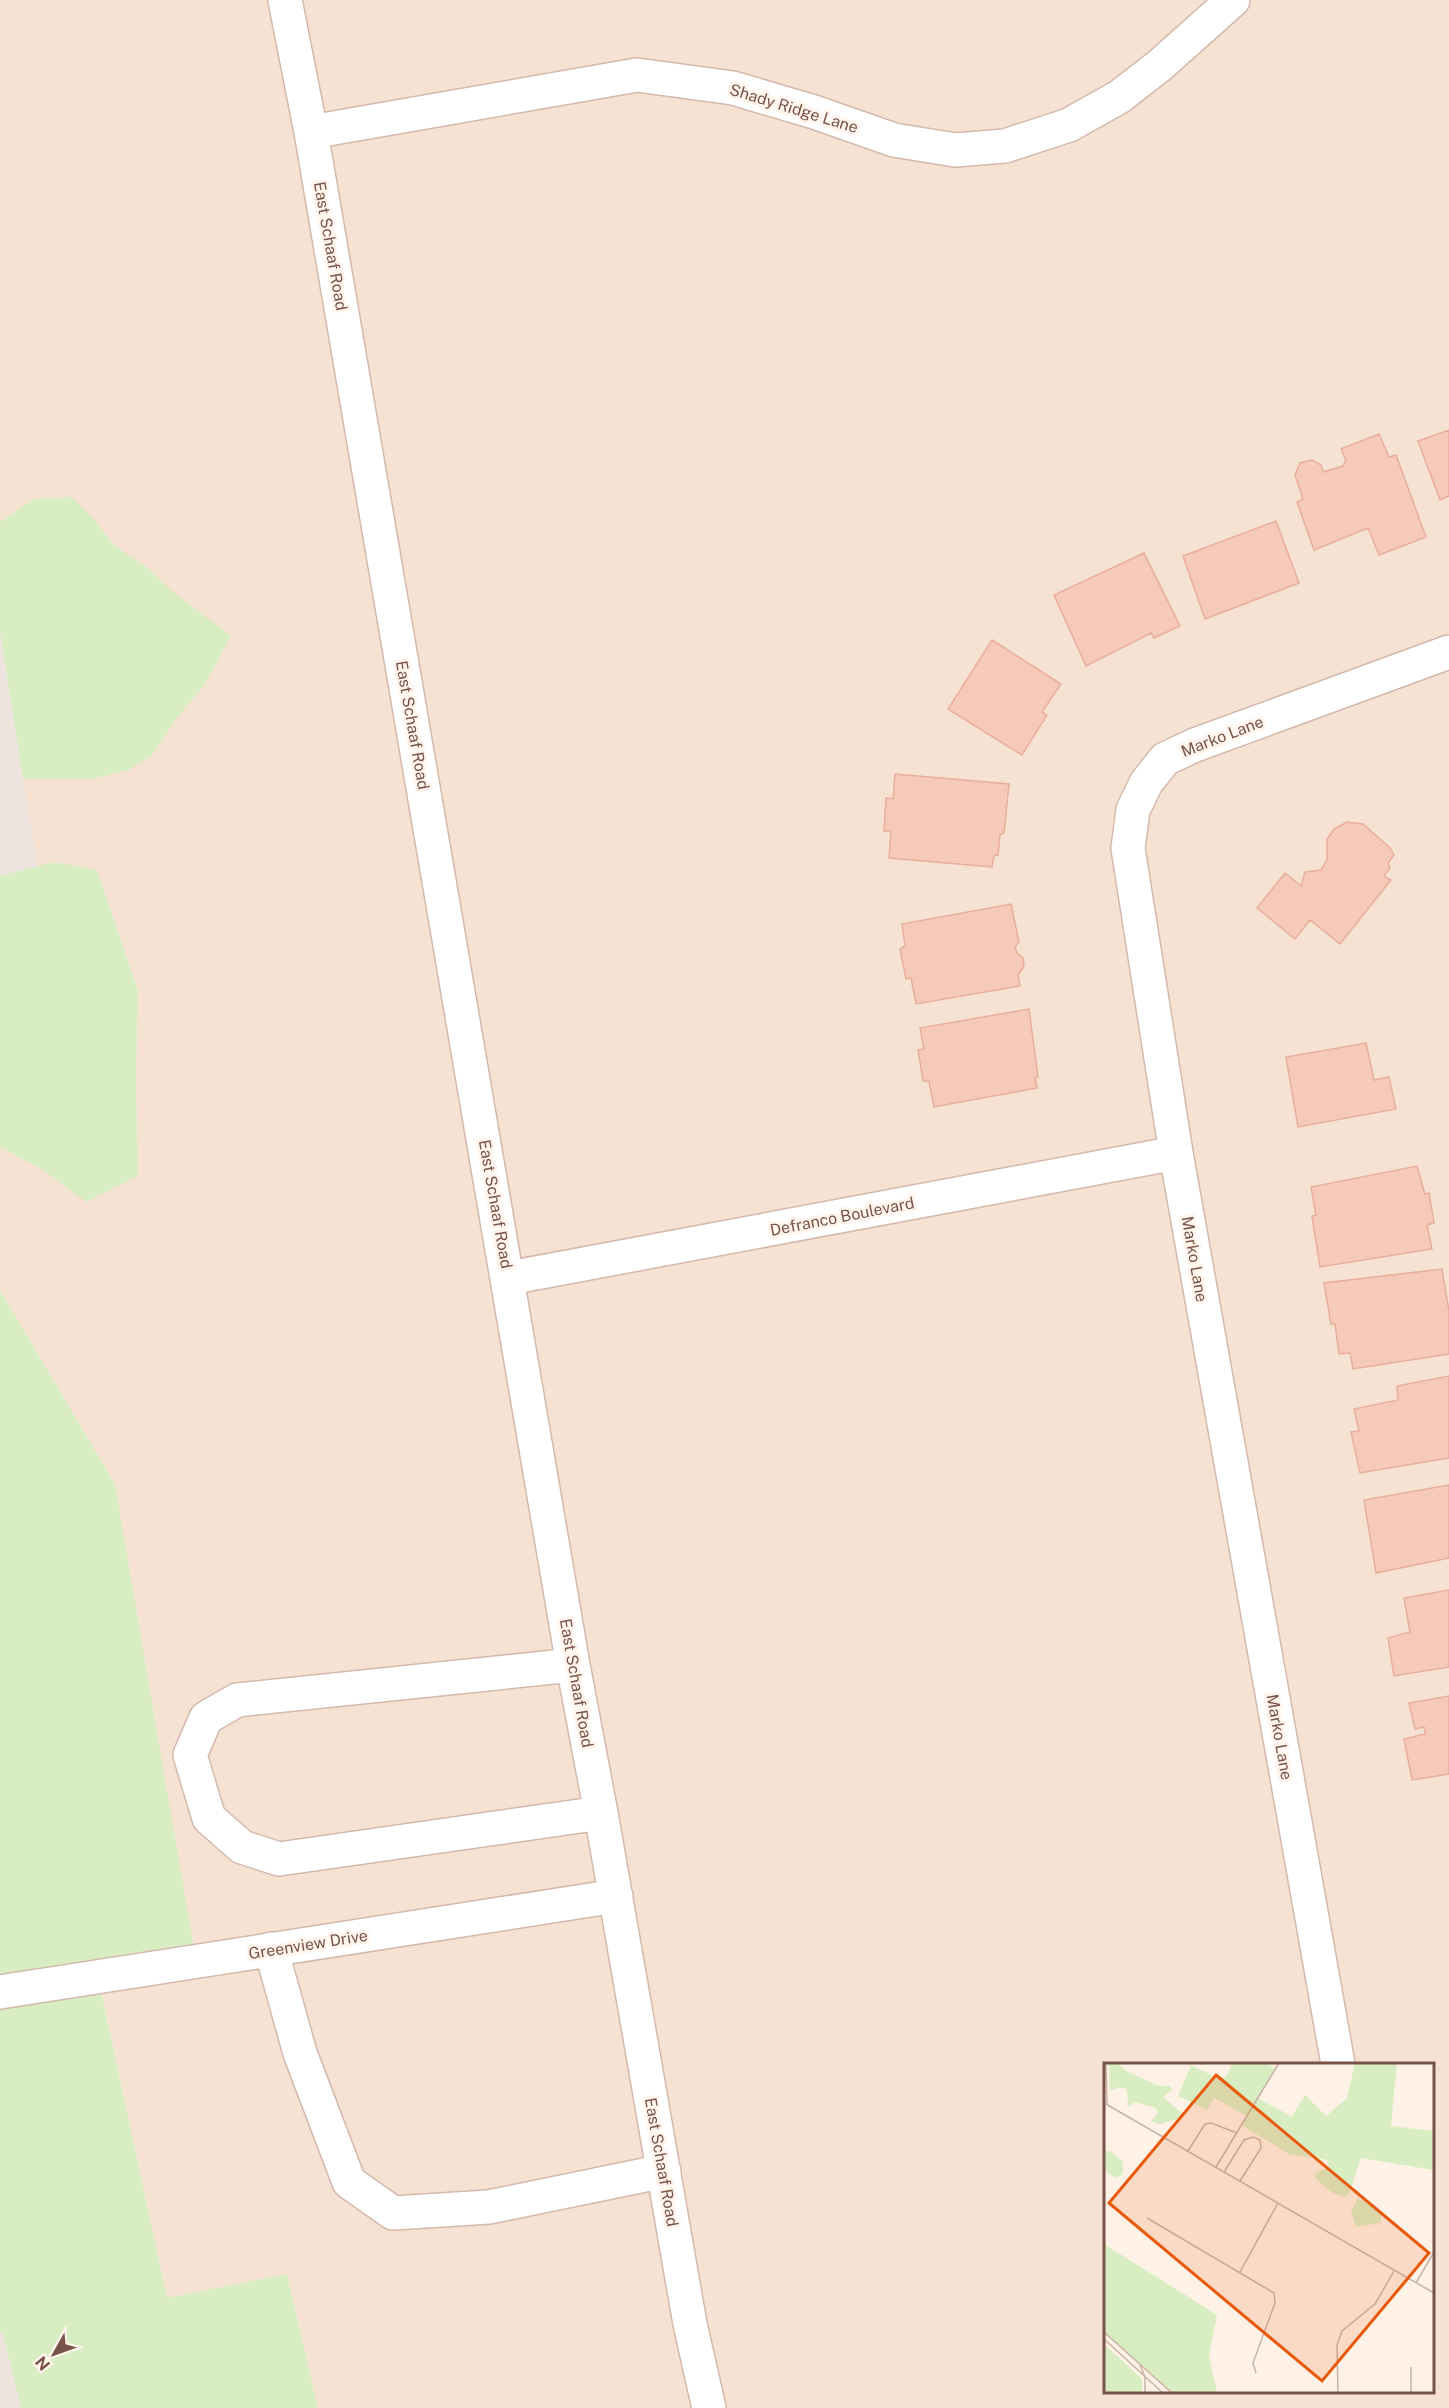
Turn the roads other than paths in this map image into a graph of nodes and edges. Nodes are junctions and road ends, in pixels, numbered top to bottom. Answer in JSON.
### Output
{"nodes":[{"id":1,"x":285,"y":0,"type":"edge"},
{"id":2,"x":1233,"y":0,"type":"edge"},
{"id":3,"x":311,"y":132,"type":"junction"},
{"id":4,"x":1449,"y":652,"type":"edge"},
{"id":5,"x":1176,"y":1153,"type":"junction"},
{"id":6,"x":509,"y":1278,"type":"junction"},
{"id":7,"x":573,"y":1665,"type":"junction"},
{"id":8,"x":602,"y":1813,"type":"junction"},
{"id":9,"x":616,"y":1896,"type":"junction"},
{"id":10,"x":271,"y":1949,"type":"junction"},
{"id":11,"x":0,"y":1992,"type":"edge"},
{"id":12,"x":1338,"y":2063,"type":"edge"},
{"id":13,"x":664,"y":2172,"type":"junction"},
{"id":14,"x":709,"y":2408,"type":"edge"}],
"edges":[{"from":1,"to":3,"type":"street","name":"East Schaaf Road"},
{"from":2,"to":3,"type":"street","name":"Shady Ridge Lane"},
{"from":3,"to":6,"type":"street","name":"East Schaaf Road"},
{"from":4,"to":5,"type":"street","name":"Marko Lane"},
{"from":5,"to":6,"type":"street","name":"Defranco Boulevard"},
{"from":5,"to":12,"type":"street","name":"Marko Lane"},
{"from":6,"to":7,"type":"street","name":"East Schaaf Road"},
{"from":7,"to":8,"type":"street","name":"East Schaaf Road"},
{"from":7,"to":8,"type":"street"},
{"from":8,"to":9,"type":"street","name":"East Schaaf Road"},
{"from":9,"to":10,"type":"street","name":"Greenview Drive"},
{"from":9,"to":13,"type":"street","name":"East Schaaf Road"},
{"from":10,"to":11,"type":"street","name":"Greenview Drive"},
{"from":10,"to":13,"type":"street"},
{"from":13,"to":14,"type":"street","name":"East Schaaf Road"}]}
